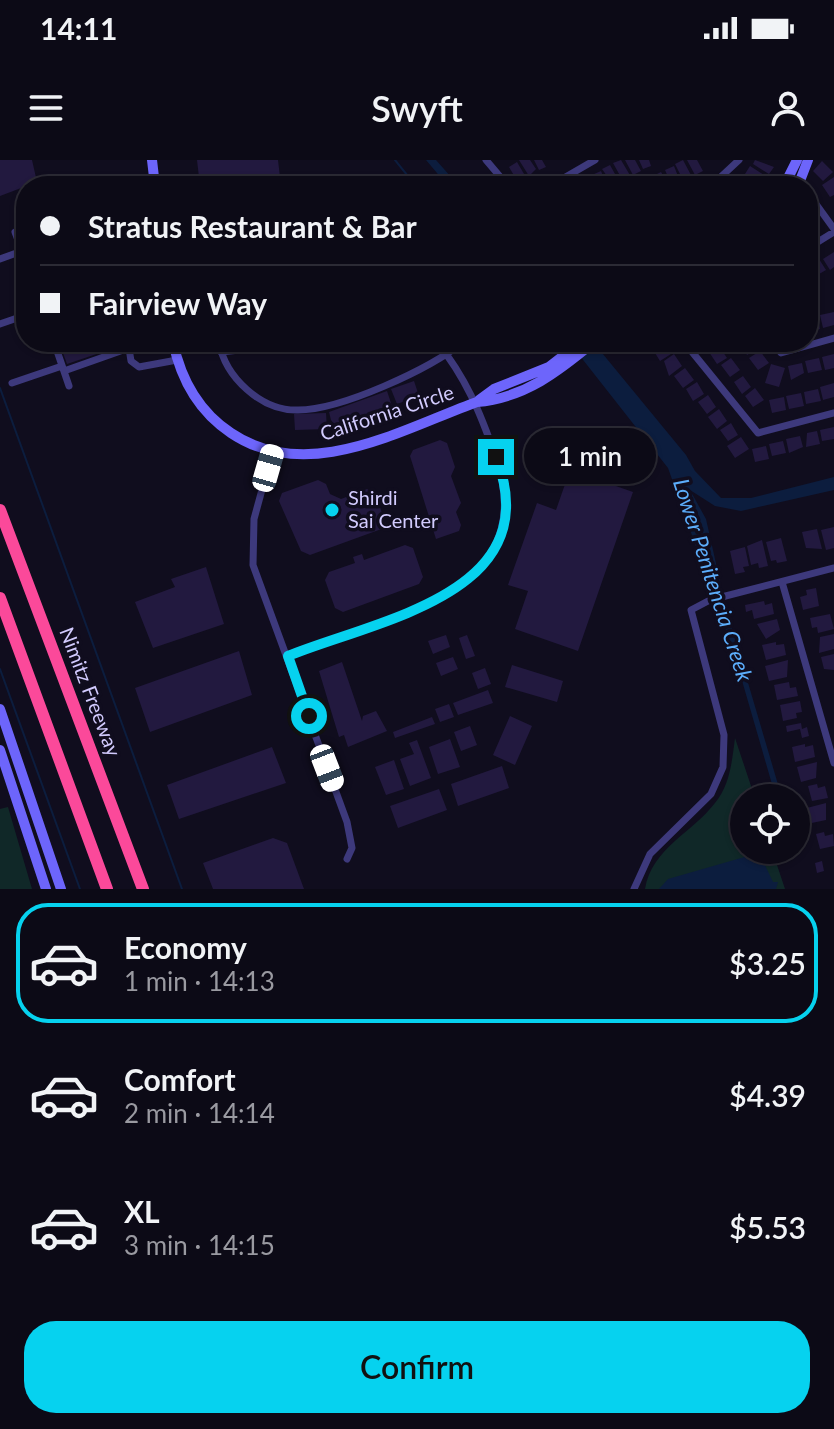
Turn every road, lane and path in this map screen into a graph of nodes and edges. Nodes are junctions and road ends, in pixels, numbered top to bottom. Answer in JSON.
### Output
{"nodes":[{"id":1,"x":486,"y":160,"type":"edge"},
{"id":2,"x":595,"y":160,"type":"edge"},
{"id":3,"x":739,"y":160,"type":"edge"},
{"id":4,"x":500,"y":176,"type":"edge"},
{"id":5,"x":567,"y":176,"type":"edge"},
{"id":6,"x":722,"y":176,"type":"edge"},
{"id":7,"x":818,"y":207,"type":"edge"},
{"id":8,"x":834,"y":230,"type":"edge"},
{"id":9,"x":57,"y":352,"type":"edge"},
{"id":10,"x":109,"y":352,"type":"edge"},
{"id":11,"x":130,"y":352,"type":"edge"},
{"id":12,"x":175,"y":352,"type":"edge"},
{"id":13,"x":221,"y":352,"type":"edge"},
{"id":14,"x":445,"y":352,"type":"edge"},
{"id":15,"x":451,"y":352,"type":"edge"},
{"id":16,"x":573,"y":352,"type":"edge"},
{"id":17,"x":579,"y":352,"type":"edge"},
{"id":18,"x":692,"y":352,"type":"edge"},
{"id":19,"x":447,"y":355,"type":"junction"},
{"id":20,"x":177,"y":360,"type":"junction"},
{"id":21,"x":565,"y":361,"type":"junction"},
{"id":22,"x":63,"y":368,"type":"junction"},
{"id":23,"x":12,"y":383,"type":"dead end"},
{"id":24,"x":69,"y":386,"type":"dead end"},
{"id":25,"x":477,"y":402,"type":"junction"},
{"id":26,"x":834,"y":413,"type":"edge"},
{"id":27,"x":272,"y":453,"type":"junction"},
{"id":28,"x":0,"y":510,"type":"edge"},
{"id":29,"x":834,"y":568,"type":"edge"},
{"id":30,"x":782,"y":582,"type":"junction"},
{"id":31,"x":0,"y":598,"type":"edge"},
{"id":32,"x":288,"y":656,"type":"junction"},
{"id":33,"x":0,"y":709,"type":"edge"},
{"id":34,"x":831,"y":741,"type":"edge"},
{"id":35,"x":0,"y":750,"type":"edge"},
{"id":36,"x":834,"y":763,"type":"edge"},
{"id":37,"x":347,"y":859,"type":"dead end"},
{"id":38,"x":46,"y":889,"type":"edge"},
{"id":39,"x":61,"y":889,"type":"edge"},
{"id":40,"x":107,"y":889,"type":"edge"},
{"id":41,"x":143,"y":889,"type":"edge"},
{"id":42,"x":634,"y":889,"type":"edge"}],
"edges":[{"from":1,"to":4,"type":"street"},
{"from":2,"to":5,"type":"street"},
{"from":3,"to":6,"type":"street"},
{"from":7,"to":8,"type":"street"},
{"from":9,"to":22,"type":"street"},
{"from":10,"to":22,"type":"street"},
{"from":11,"to":20,"type":"street"},
{"from":12,"to":20,"type":"street","name":"California Circle"},
{"from":13,"to":19,"type":"street"},
{"from":14,"to":19,"type":"street"},
{"from":15,"to":19,"type":"street"},
{"from":16,"to":21,"type":"street"},
{"from":17,"to":21,"type":"street"},
{"from":18,"to":26,"type":"street"},
{"from":19,"to":25,"type":"street"},
{"from":20,"to":27,"type":"street","name":"California Circle"},
{"from":21,"to":25,"type":"street","name":"California Circle"},
{"from":22,"to":23,"type":"street"},
{"from":22,"to":24,"type":"street"},
{"from":25,"to":27,"type":"street","name":"California Circle"},
{"from":25,"to":32,"type":"street"},
{"from":27,"to":32,"type":"street"},
{"from":28,"to":41,"type":"highway","name":"Nimitz Freeway"},
{"from":29,"to":30,"type":"street"},
{"from":30,"to":34,"type":"street"},
{"from":30,"to":42,"type":"street"},
{"from":31,"to":40,"type":"highway"},
{"from":32,"to":37,"type":"street"},
{"from":33,"to":39,"type":"street"},
{"from":34,"to":36,"type":"street"},
{"from":35,"to":38,"type":"street"}]}
